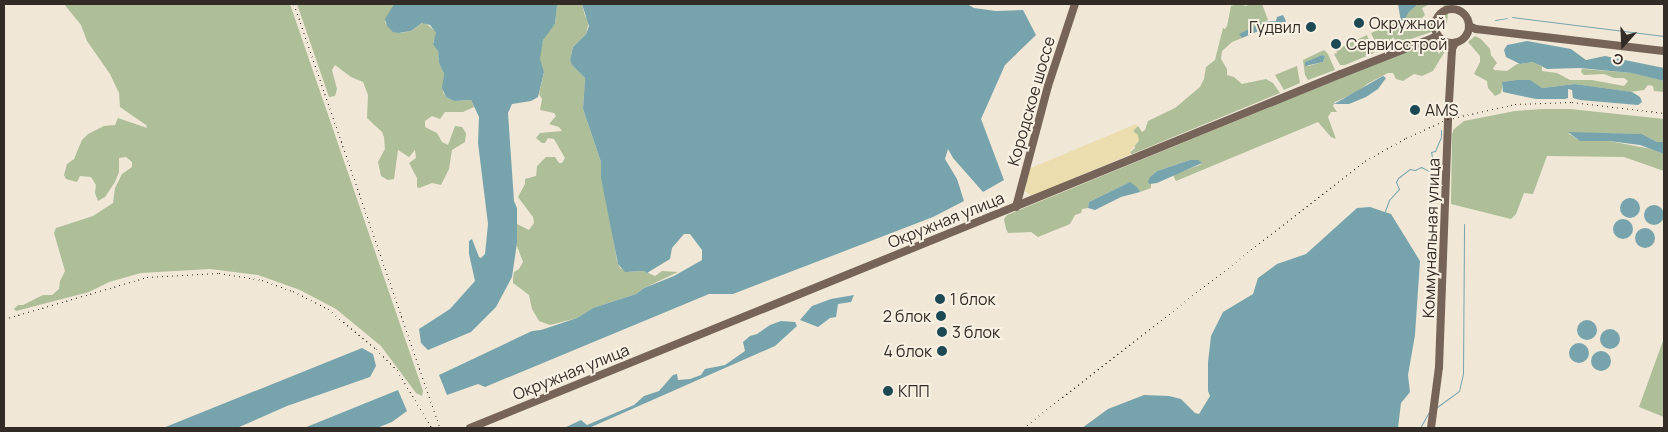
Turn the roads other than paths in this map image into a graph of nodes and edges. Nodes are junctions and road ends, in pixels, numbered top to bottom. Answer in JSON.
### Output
{"nodes":[{"id":1,"x":1075,"y":4,"type":"edge"},
{"id":2,"x":1471,"y":29,"type":"junction"},
{"id":3,"x":1436,"y":36,"type":"junction"},
{"id":4,"x":1452,"y":45,"type":"junction"},
{"id":5,"x":1664,"y":51,"type":"edge"},
{"id":6,"x":1016,"y":207,"type":"junction"},
{"id":7,"x":470,"y":428,"type":"edge"},
{"id":8,"x":1431,"y":428,"type":"edge"}],
"edges":[{"from":1,"to":6,"type":"main road","name":"Кородское шоссе"},
{"from":2,"to":3,"type":"main road"},
{"from":2,"to":4,"type":"main road"},
{"from":2,"to":5,"type":"main road"},
{"from":3,"to":4,"type":"main road"},
{"from":3,"to":6,"type":"main road","name":"Окружная улица"},
{"from":4,"to":8,"type":"main road","name":"Коммунальная улица"},
{"from":6,"to":7,"type":"main road","name":"Окружная улица"}]}
